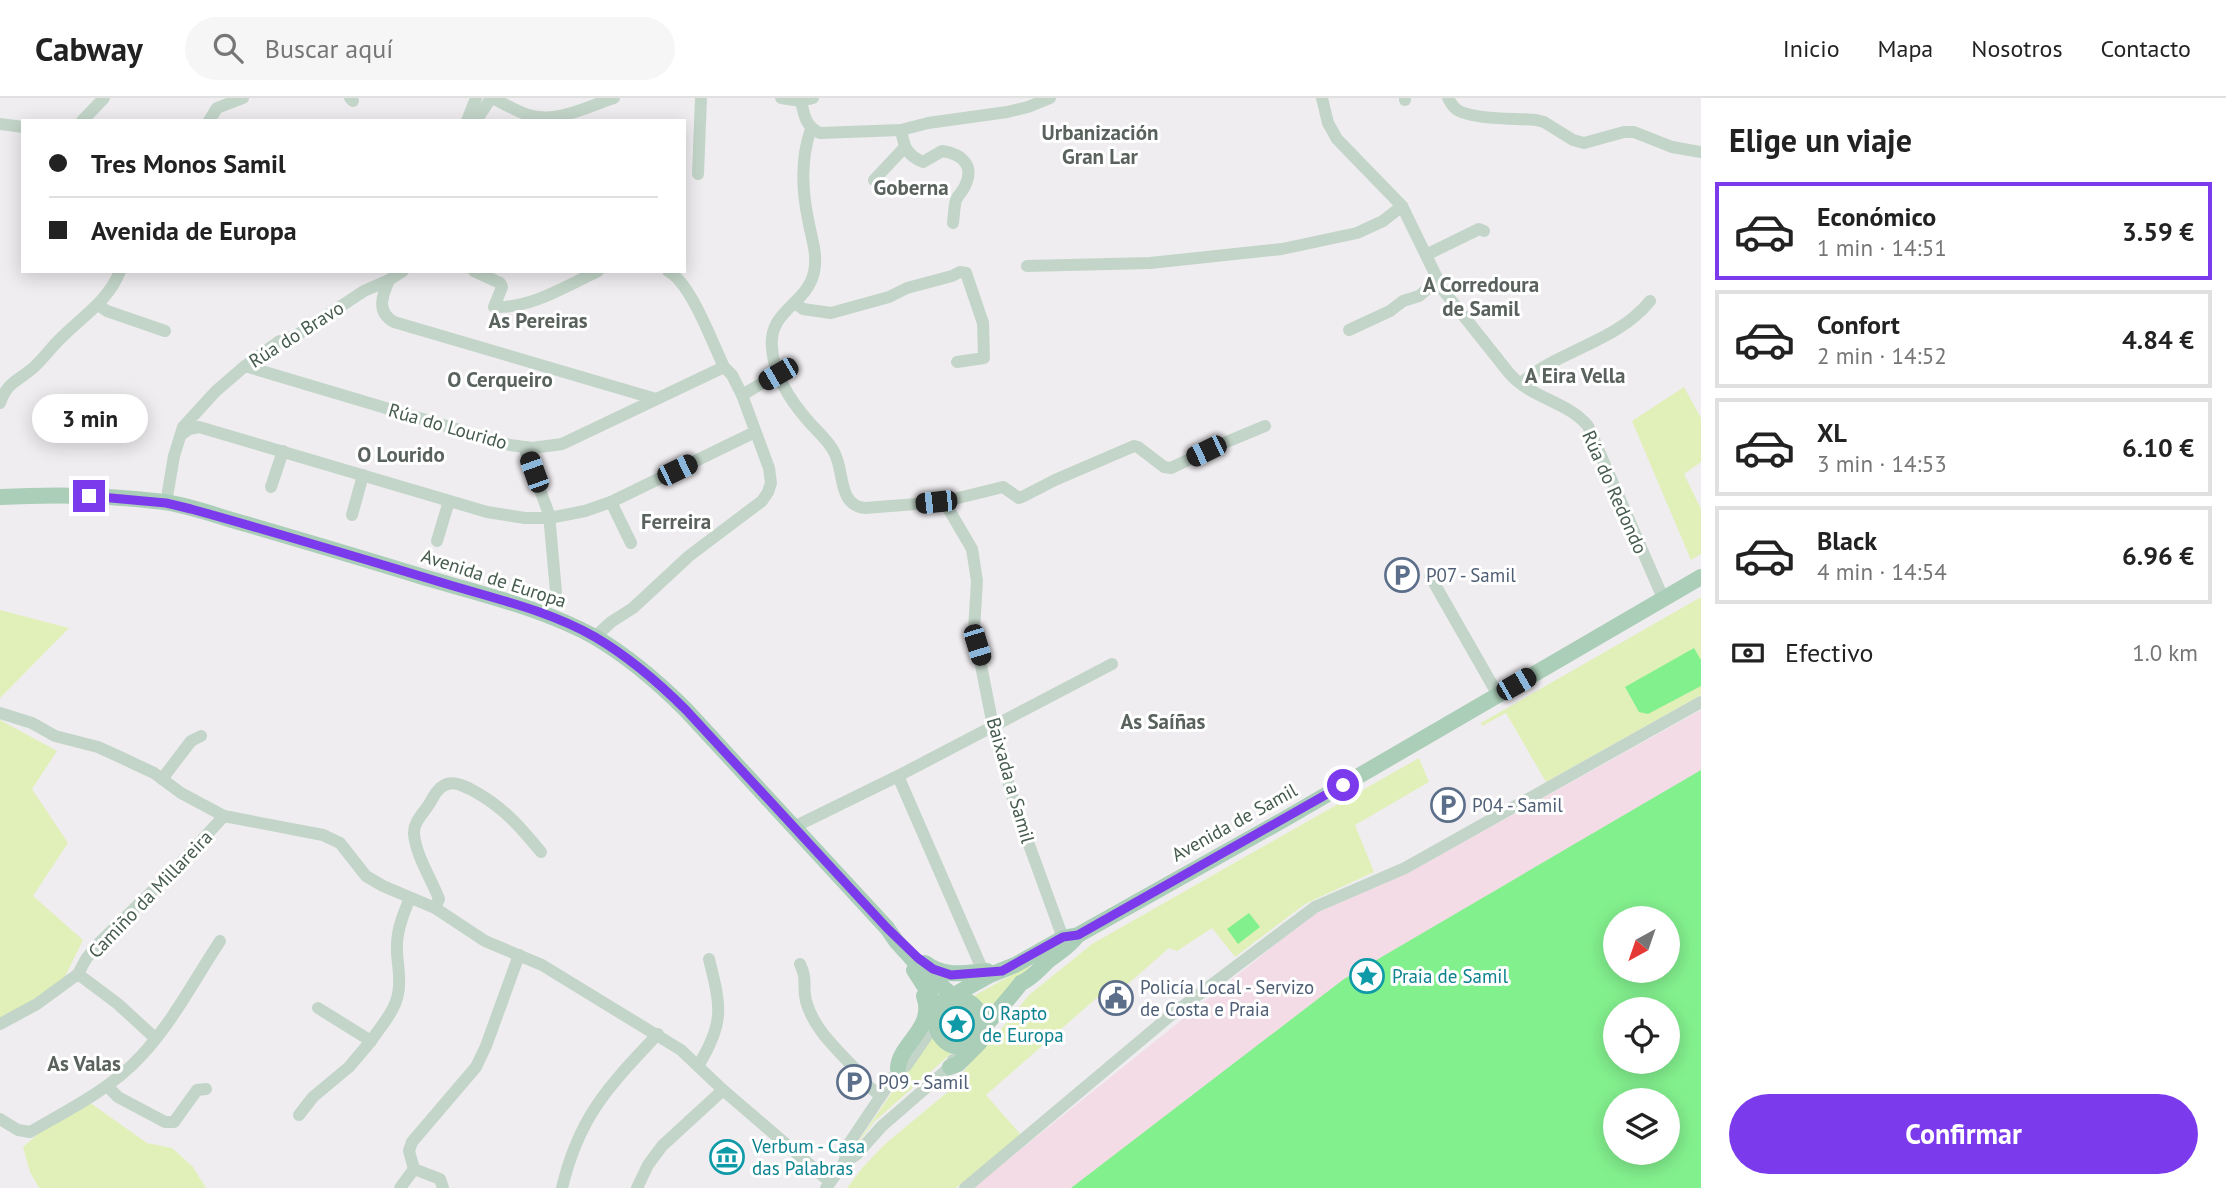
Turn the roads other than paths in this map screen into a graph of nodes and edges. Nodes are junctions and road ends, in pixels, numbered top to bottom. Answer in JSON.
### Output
{"nodes":[{"id":1,"x":104,"y":98,"type":"edge"},
{"id":2,"x":243,"y":98,"type":"edge"},
{"id":3,"x":476,"y":98,"type":"edge"},
{"id":4,"x":492,"y":98,"type":"edge"},
{"id":5,"x":614,"y":98,"type":"edge"},
{"id":6,"x":701,"y":98,"type":"edge"},
{"id":7,"x":781,"y":98,"type":"edge"},
{"id":8,"x":1050,"y":98,"type":"edge"},
{"id":9,"x":1322,"y":98,"type":"edge"},
{"id":10,"x":1448,"y":98,"type":"edge"},
{"id":11,"x":807,"y":100,"type":"edge"},
{"id":12,"x":84,"y":119,"type":"edge"},
{"id":13,"x":210,"y":119,"type":"edge"},
{"id":14,"x":468,"y":119,"type":"edge"},
{"id":15,"x":477,"y":119,"type":"edge"},
{"id":16,"x":555,"y":119,"type":"edge"},
{"id":17,"x":0,"y":124,"type":"edge"},
{"id":18,"x":21,"y":127,"type":"edge"},
{"id":19,"x":811,"y":129,"type":"junction"},
{"id":20,"x":901,"y":130,"type":"junction"},
{"id":21,"x":904,"y":148,"type":"junction"},
{"id":22,"x":1701,"y":152,"type":"edge"},
{"id":23,"x":698,"y":174,"type":"dead end"},
{"id":24,"x":874,"y":180,"type":"dead end"},
{"id":25,"x":1402,"y":206,"type":"junction"},
{"id":26,"x":953,"y":223,"type":"dead end"},
{"id":27,"x":1484,"y":231,"type":"dead end"},
{"id":28,"x":1426,"y":255,"type":"junction"},
{"id":29,"x":1027,"y":266,"type":"dead end"},
{"id":30,"x":119,"y":273,"type":"edge"},
{"id":31,"x":400,"y":273,"type":"edge"},
{"id":32,"x":478,"y":273,"type":"edge"},
{"id":33,"x":594,"y":273,"type":"edge"},
{"id":34,"x":672,"y":273,"type":"edge"},
{"id":35,"x":389,"y":280,"type":"junction"},
{"id":36,"x":1438,"y":280,"type":"junction"},
{"id":37,"x":364,"y":291,"type":"junction"},
{"id":38,"x":1650,"y":301,"type":"dead end"},
{"id":39,"x":795,"y":303,"type":"junction"},
{"id":40,"x":381,"y":304,"type":"junction"},
{"id":41,"x":98,"y":305,"type":"junction"},
{"id":42,"x":1349,"y":330,"type":"dead end"},
{"id":43,"x":165,"y":331,"type":"dead end"},
{"id":44,"x":957,"y":362,"type":"dead end"},
{"id":45,"x":244,"y":366,"type":"junction"},
{"id":46,"x":723,"y":367,"type":"junction"},
{"id":47,"x":778,"y":374,"type":"junction"},
{"id":48,"x":1521,"y":383,"type":"junction"},
{"id":49,"x":742,"y":395,"type":"junction"},
{"id":50,"x":656,"y":399,"type":"junction"},
{"id":51,"x":0,"y":403,"type":"edge"},
{"id":52,"x":198,"y":411,"type":"junction"},
{"id":53,"x":1265,"y":426,"type":"dead end"},
{"id":54,"x":199,"y":427,"type":"junction"},
{"id":55,"x":755,"y":432,"type":"junction"},
{"id":56,"x":181,"y":435,"type":"junction"},
{"id":57,"x":526,"y":447,"type":"junction"},
{"id":58,"x":283,"y":451,"type":"junction"},
{"id":59,"x":363,"y":475,"type":"junction"},
{"id":60,"x":271,"y":487,"type":"dead end"},
{"id":61,"x":0,"y":497,"type":"edge"},
{"id":62,"x":449,"y":501,"type":"junction"},
{"id":63,"x":611,"y":502,"type":"junction"},
{"id":64,"x":942,"y":502,"type":"junction"},
{"id":65,"x":166,"y":503,"type":"junction"},
{"id":66,"x":0,"y":506,"type":"edge"},
{"id":67,"x":352,"y":515,"type":"dead end"},
{"id":68,"x":549,"y":518,"type":"junction"},
{"id":69,"x":437,"y":541,"type":"dead end"},
{"id":70,"x":631,"y":542,"type":"dead end"},
{"id":71,"x":1430,"y":576,"type":"dead end"},
{"id":72,"x":1701,"y":577,"type":"edge"},
{"id":73,"x":556,"y":592,"type":"dead end"},
{"id":74,"x":1662,"y":598,"type":"junction"},
{"id":75,"x":595,"y":637,"type":"junction"},
{"id":76,"x":1112,"y":664,"type":"dead end"},
{"id":77,"x":1498,"y":695,"type":"junction"},
{"id":78,"x":1701,"y":702,"type":"edge"},
{"id":79,"x":0,"y":713,"type":"edge"},
{"id":80,"x":993,"y":726,"type":"junction"},
{"id":81,"x":201,"y":736,"type":"dead end"},
{"id":82,"x":898,"y":776,"type":"junction"},
{"id":83,"x":162,"y":779,"type":"junction"},
{"id":84,"x":224,"y":816,"type":"junction"},
{"id":85,"x":794,"y":827,"type":"junction"},
{"id":86,"x":541,"y":852,"type":"dead end"},
{"id":87,"x":410,"y":898,"type":"junction"},
{"id":88,"x":435,"y":908,"type":"junction"},
{"id":89,"x":884,"y":932,"type":"junction"},
{"id":90,"x":1070,"y":936,"type":"junction"},
{"id":91,"x":220,"y":941,"type":"dead end"},
{"id":92,"x":519,"y":956,"type":"junction"},
{"id":93,"x":709,"y":958,"type":"dead end"},
{"id":94,"x":800,"y":964,"type":"dead end"},
{"id":95,"x":983,"y":971,"type":"junction"},
{"id":96,"x":1002,"y":971,"type":"junction"},
{"id":97,"x":78,"y":974,"type":"junction"},
{"id":98,"x":1028,"y":980,"type":"junction"},
{"id":99,"x":957,"y":998,"type":"junction"},
{"id":100,"x":318,"y":1008,"type":"dead end"},
{"id":101,"x":936,"y":1016,"type":"junction"},
{"id":102,"x":0,"y":1024,"type":"edge"},
{"id":103,"x":981,"y":1031,"type":"junction"},
{"id":104,"x":658,"y":1034,"type":"junction"},
{"id":105,"x":155,"y":1038,"type":"junction"},
{"id":106,"x":371,"y":1041,"type":"junction"},
{"id":107,"x":968,"y":1045,"type":"junction"},
{"id":108,"x":698,"y":1066,"type":"junction"},
{"id":109,"x":950,"y":1067,"type":"junction"},
{"id":110,"x":898,"y":1069,"type":"junction"},
{"id":111,"x":107,"y":1086,"type":"junction"},
{"id":112,"x":206,"y":1089,"type":"dead end"},
{"id":113,"x":723,"y":1090,"type":"junction"},
{"id":114,"x":880,"y":1095,"type":"junction"},
{"id":115,"x":299,"y":1115,"type":"dead end"},
{"id":116,"x":0,"y":1119,"type":"edge"},
{"id":117,"x":844,"y":1163,"type":"junction"},
{"id":118,"x":414,"y":1169,"type":"junction"},
{"id":119,"x":828,"y":1185,"type":"edge"},
{"id":120,"x":400,"y":1188,"type":"edge"},
{"id":121,"x":443,"y":1188,"type":"edge"},
{"id":122,"x":562,"y":1188,"type":"edge"},
{"id":123,"x":637,"y":1188,"type":"edge"},
{"id":124,"x":965,"y":1188,"type":"edge"}],
"edges":[{"from":1,"to":12,"type":"street"},
{"from":2,"to":13,"type":"street"},
{"from":3,"to":14,"type":"street"},
{"from":4,"to":15,"type":"street"},
{"from":4,"to":16,"type":"street"},
{"from":5,"to":16,"type":"street"},
{"from":6,"to":23,"type":"street"},
{"from":7,"to":11,"type":"street"},
{"from":8,"to":20,"type":"street"},
{"from":9,"to":25,"type":"street","name":"Rúa do Redondo"},
{"from":10,"to":22,"type":"street"},
{"from":11,"to":19,"type":"street"},
{"from":17,"to":18,"type":"street"},
{"from":19,"to":20,"type":"street"},
{"from":19,"to":39,"type":"street"},
{"from":20,"to":21,"type":"street"},
{"from":21,"to":24,"type":"street"},
{"from":21,"to":26,"type":"street"},
{"from":25,"to":28,"type":"street","name":"Rúa do Redondo"},
{"from":25,"to":29,"type":"street"},
{"from":27,"to":28,"type":"street"},
{"from":28,"to":36,"type":"street","name":"Rúa do Redondo"},
{"from":30,"to":41,"type":"street"},
{"from":31,"to":35,"type":"street","name":"Rúa do Bravo"},
{"from":32,"to":33,"type":"street"},
{"from":34,"to":46,"type":"street"},
{"from":35,"to":37,"type":"street","name":"Rúa do Bravo"},
{"from":35,"to":40,"type":"street"},
{"from":36,"to":42,"type":"street"},
{"from":36,"to":48,"type":"street","name":"Rúa do Redondo"},
{"from":37,"to":40,"type":"street"},
{"from":37,"to":45,"type":"street","name":"Rúa do Bravo"},
{"from":38,"to":48,"type":"street"},
{"from":39,"to":44,"type":"street"},
{"from":39,"to":47,"type":"street"},
{"from":40,"to":50,"type":"street"},
{"from":41,"to":43,"type":"street"},
{"from":41,"to":51,"type":"street"},
{"from":45,"to":52,"type":"street","name":"Rúa do Bravo"},
{"from":45,"to":57,"type":"street","name":"Rúa do Lourido"},
{"from":46,"to":49,"type":"street"},
{"from":46,"to":50,"type":"street","name":"Rúa do Lourido"},
{"from":47,"to":49,"type":"street"},
{"from":47,"to":64,"type":"street"},
{"from":48,"to":74,"type":"street","name":"Rúa do Redondo"},
{"from":49,"to":55,"type":"street"},
{"from":50,"to":57,"type":"street","name":"Rúa do Lourido"},
{"from":52,"to":54,"type":"street"},
{"from":52,"to":56,"type":"street","name":"Rúa do Bravo"},
{"from":53,"to":64,"type":"street"},
{"from":54,"to":56,"type":"street"},
{"from":54,"to":58,"type":"street"},
{"from":55,"to":63,"type":"street"},
{"from":55,"to":75,"type":"street"},
{"from":56,"to":65,"type":"street","name":"Rúa do Bravo"},
{"from":57,"to":68,"type":"street"},
{"from":58,"to":59,"type":"street"},
{"from":58,"to":60,"type":"street"},
{"from":59,"to":62,"type":"street"},
{"from":59,"to":67,"type":"street"},
{"from":61,"to":65,"type":"main road","name":"Avenida de Europa"},
{"from":62,"to":68,"type":"street"},
{"from":62,"to":69,"type":"street"},
{"from":63,"to":68,"type":"street"},
{"from":63,"to":70,"type":"street"},
{"from":64,"to":80,"type":"street","name":"Baixada a Samil"},
{"from":65,"to":75,"type":"main road","name":"Avenida de Europa"},
{"from":66,"to":89,"type":"main road","name":"Avenida de Europa"},
{"from":68,"to":73,"type":"street"},
{"from":71,"to":77,"type":"street"},
{"from":72,"to":74,"type":"main road","name":"Avenida de Samil"},
{"from":74,"to":77,"type":"main road","name":"Avenida de Samil"},
{"from":75,"to":85,"type":"main road","name":"Avenida de Europa"},
{"from":76,"to":80,"type":"street"},
{"from":77,"to":90,"type":"main road","name":"Avenida de Samil"},
{"from":78,"to":124,"type":"street"},
{"from":79,"to":83,"type":"street"},
{"from":80,"to":82,"type":"street"},
{"from":80,"to":90,"type":"street","name":"Baixada a Samil"},
{"from":81,"to":83,"type":"street"},
{"from":82,"to":85,"type":"street"},
{"from":82,"to":95,"type":"street"},
{"from":83,"to":84,"type":"street"},
{"from":84,"to":87,"type":"street"},
{"from":84,"to":97,"type":"street","name":"Camiño da Millareira"},
{"from":85,"to":89,"type":"main road","name":"Avenida de Europa"},
{"from":86,"to":88,"type":"street"},
{"from":87,"to":88,"type":"street"},
{"from":87,"to":106,"type":"street"},
{"from":88,"to":92,"type":"street"},
{"from":89,"to":95,"type":"main road"},
{"from":89,"to":99,"type":"main road","name":"Avenida de Europa"},
{"from":89,"to":101,"type":"main road","name":"Avenida de Europa"},
{"from":89,"to":110,"type":"main road"},
{"from":90,"to":96,"type":"main road","name":"Avenida de Samil"},
{"from":90,"to":98,"type":"main road","name":"Avenida de Samil"},
{"from":91,"to":105,"type":"street"},
{"from":92,"to":104,"type":"street"},
{"from":92,"to":118,"type":"street"},
{"from":93,"to":108,"type":"street"},
{"from":94,"to":114,"type":"street"},
{"from":95,"to":96,"type":"main road"},
{"from":96,"to":99,"type":"main road","name":"Avenida de Samil"},
{"from":97,"to":102,"type":"street","name":"Camiño da Millareira"},
{"from":97,"to":105,"type":"street","name":"Camiño da Millareira"},
{"from":98,"to":103,"type":"main road","name":"Avenida de Samil"},
{"from":98,"to":109,"type":"main road","name":"Avenida de Samil"},
{"from":99,"to":101,"type":"main road","name":"Avenida de Samil"},
{"from":99,"to":103,"type":"main road"},
{"from":100,"to":106,"type":"street"},
{"from":101,"to":107,"type":"main road"},
{"from":101,"to":110,"type":"street","name":"Avenida de Samil"},
{"from":103,"to":107,"type":"main road"},
{"from":104,"to":108,"type":"street"},
{"from":104,"to":122,"type":"street"},
{"from":105,"to":111,"type":"street"},
{"from":106,"to":115,"type":"street"},
{"from":107,"to":109,"type":"street","name":"Avenida de Samil"},
{"from":108,"to":113,"type":"street"},
{"from":109,"to":117,"type":"street","name":"Avenida de Samil"},
{"from":110,"to":114,"type":"street","name":"Avenida de Samil"},
{"from":111,"to":112,"type":"street"},
{"from":111,"to":116,"type":"street"},
{"from":113,"to":119,"type":"street"},
{"from":113,"to":123,"type":"street"},
{"from":114,"to":117,"type":"street","name":"Avenida de Samil"},
{"from":117,"to":119,"type":"street","name":"Avenida de Samil"},
{"from":118,"to":120,"type":"street"},
{"from":118,"to":121,"type":"street"}]}
